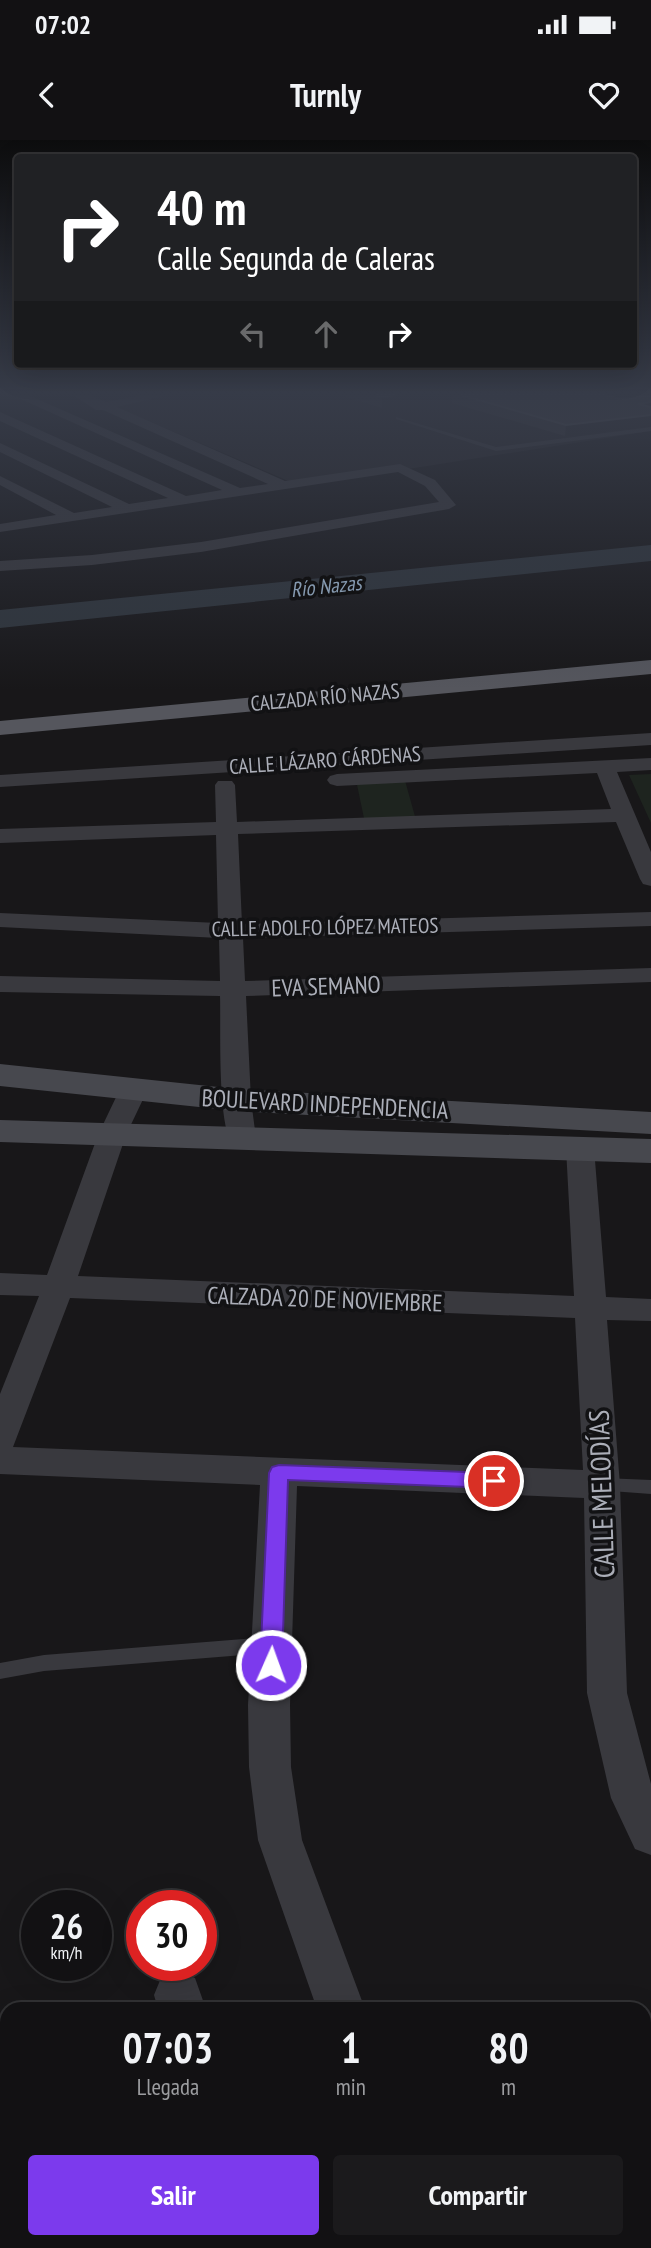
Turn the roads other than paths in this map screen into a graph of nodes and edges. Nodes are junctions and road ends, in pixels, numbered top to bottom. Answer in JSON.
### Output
{"nodes":[{"id":1,"x":26,"y":493,"type":"edge"},
{"id":2,"x":95,"y":493,"type":"edge"},
{"id":3,"x":169,"y":493,"type":"edge"},
{"id":4,"x":219,"y":493,"type":"edge"},
{"id":5,"x":439,"y":493,"type":"edge"},
{"id":6,"x":181,"y":499,"type":"junction"},
{"id":7,"x":125,"y":508,"type":"junction"},
{"id":8,"x":71,"y":517,"type":"junction"},
{"id":9,"x":2,"y":526,"type":"edge"},
{"id":10,"x":0,"y":566,"type":"edge"},
{"id":11,"x":651,"y":667,"type":"edge"},
{"id":12,"x":0,"y":728,"type":"edge"},
{"id":13,"x":651,"y":739,"type":"edge"},
{"id":14,"x":651,"y":764,"type":"edge"},
{"id":15,"x":604,"y":766,"type":"junction"},
{"id":16,"x":0,"y":781,"type":"edge"},
{"id":17,"x":225,"y":785,"type":"junction"},
{"id":18,"x":0,"y":799,"type":"edge"},
{"id":19,"x":623,"y":815,"type":"junction"},
{"id":20,"x":227,"y":828,"type":"junction"},
{"id":21,"x":0,"y":836,"type":"edge"},
{"id":22,"x":651,"y":879,"type":"edge"},
{"id":23,"x":651,"y":919,"type":"edge"},
{"id":24,"x":0,"y":920,"type":"edge"},
{"id":25,"x":232,"y":931,"type":"junction"},
{"id":26,"x":651,"y":975,"type":"edge"},
{"id":27,"x":0,"y":984,"type":"edge"},
{"id":28,"x":234,"y":989,"type":"junction"},
{"id":29,"x":0,"y":1075,"type":"edge"},
{"id":30,"x":134,"y":1091,"type":"junction"},
{"id":31,"x":237,"y":1100,"type":"junction"},
{"id":32,"x":651,"y":1124,"type":"edge"},
{"id":33,"x":0,"y":1131,"type":"edge"},
{"id":34,"x":112,"y":1135,"type":"junction"},
{"id":35,"x":242,"y":1138,"type":"junction"},
{"id":36,"x":580,"y":1148,"type":"junction"},
{"id":37,"x":651,"y":1151,"type":"edge"},
{"id":38,"x":0,"y":1284,"type":"edge"},
{"id":39,"x":58,"y":1288,"type":"junction"},
{"id":40,"x":592,"y":1309,"type":"junction"},
{"id":41,"x":651,"y":1310,"type":"edge"},
{"id":42,"x":0,"y":1438,"type":"edge"},
{"id":43,"x":0,"y":1460,"type":"edge"},
{"id":44,"x":279,"y":1473,"type":"junction"},
{"id":45,"x":602,"y":1485,"type":"junction"},
{"id":46,"x":651,"y":1487,"type":"edge"},
{"id":47,"x":271,"y":1645,"type":"junction"},
{"id":48,"x":0,"y":1671,"type":"edge"},
{"id":49,"x":651,"y":1834,"type":"edge"},
{"id":50,"x":338,"y":2002,"type":"edge"}],
"edges":[{"from":1,"to":8,"type":"street"},
{"from":2,"to":7,"type":"street"},
{"from":3,"to":6,"type":"street"},
{"from":4,"to":6,"type":"street"},
{"from":5,"to":10,"type":"street"},
{"from":6,"to":7,"type":"street"},
{"from":7,"to":8,"type":"street"},
{"from":8,"to":9,"type":"street"},
{"from":11,"to":12,"type":"main road","name":"CALZADA RÍO NAZAS"},
{"from":13,"to":16,"type":"street","name":"CALLE LÁZARO CÁRDENAS"},
{"from":14,"to":15,"type":"street"},
{"from":15,"to":17,"type":"street"},
{"from":15,"to":19,"type":"street"},
{"from":17,"to":18,"type":"street"},
{"from":17,"to":20,"type":"street"},
{"from":19,"to":20,"type":"street"},
{"from":19,"to":22,"type":"street"},
{"from":20,"to":21,"type":"street"},
{"from":20,"to":25,"type":"street"},
{"from":23,"to":25,"type":"street","name":"CALLE ADOLFO LÓPEZ MATEOS"},
{"from":24,"to":25,"type":"street","name":"CALLE ADOLFO LÓPEZ MATEOS"},
{"from":25,"to":28,"type":"street"},
{"from":26,"to":28,"type":"street","name":"EVA SEMANO"},
{"from":27,"to":28,"type":"street","name":"EVA SEMANO"},
{"from":28,"to":31,"type":"street"},
{"from":29,"to":30,"type":"street","name":"BOULEVARD INDEPENDENCIA"},
{"from":30,"to":31,"type":"street","name":"BOULEVARD INDEPENDENCIA"},
{"from":30,"to":34,"type":"street"},
{"from":31,"to":32,"type":"street","name":"BOULEVARD INDEPENDENCIA"},
{"from":31,"to":35,"type":"street"},
{"from":33,"to":34,"type":"street","name":"BOULEVARD INDEPENDENCIA"},
{"from":34,"to":35,"type":"street","name":"BOULEVARD INDEPENDENCIA"},
{"from":34,"to":39,"type":"street"},
{"from":35,"to":36,"type":"street","name":"BOULEVARD INDEPENDENCIA"},
{"from":36,"to":37,"type":"street","name":"BOULEVARD INDEPENDENCIA"},
{"from":36,"to":40,"type":"street","name":"CALLE MELODÍAS"},
{"from":38,"to":39,"type":"street","name":"CALZADA 20 DE NOVIEMBRE"},
{"from":39,"to":40,"type":"street","name":"CALZADA 20 DE NOVIEMBRE"},
{"from":39,"to":42,"type":"street"},
{"from":40,"to":41,"type":"street","name":"CALZADA 20 DE NOVIEMBRE"},
{"from":40,"to":45,"type":"street","name":"CALLE MELODÍAS"},
{"from":43,"to":44,"type":"street"},
{"from":44,"to":45,"type":"street"},
{"from":44,"to":47,"type":"street"},
{"from":45,"to":46,"type":"lane"},
{"from":45,"to":49,"type":"street","name":"CALLE MELODÍAS"},
{"from":47,"to":48,"type":"lane"},
{"from":47,"to":50,"type":"street"}]}
